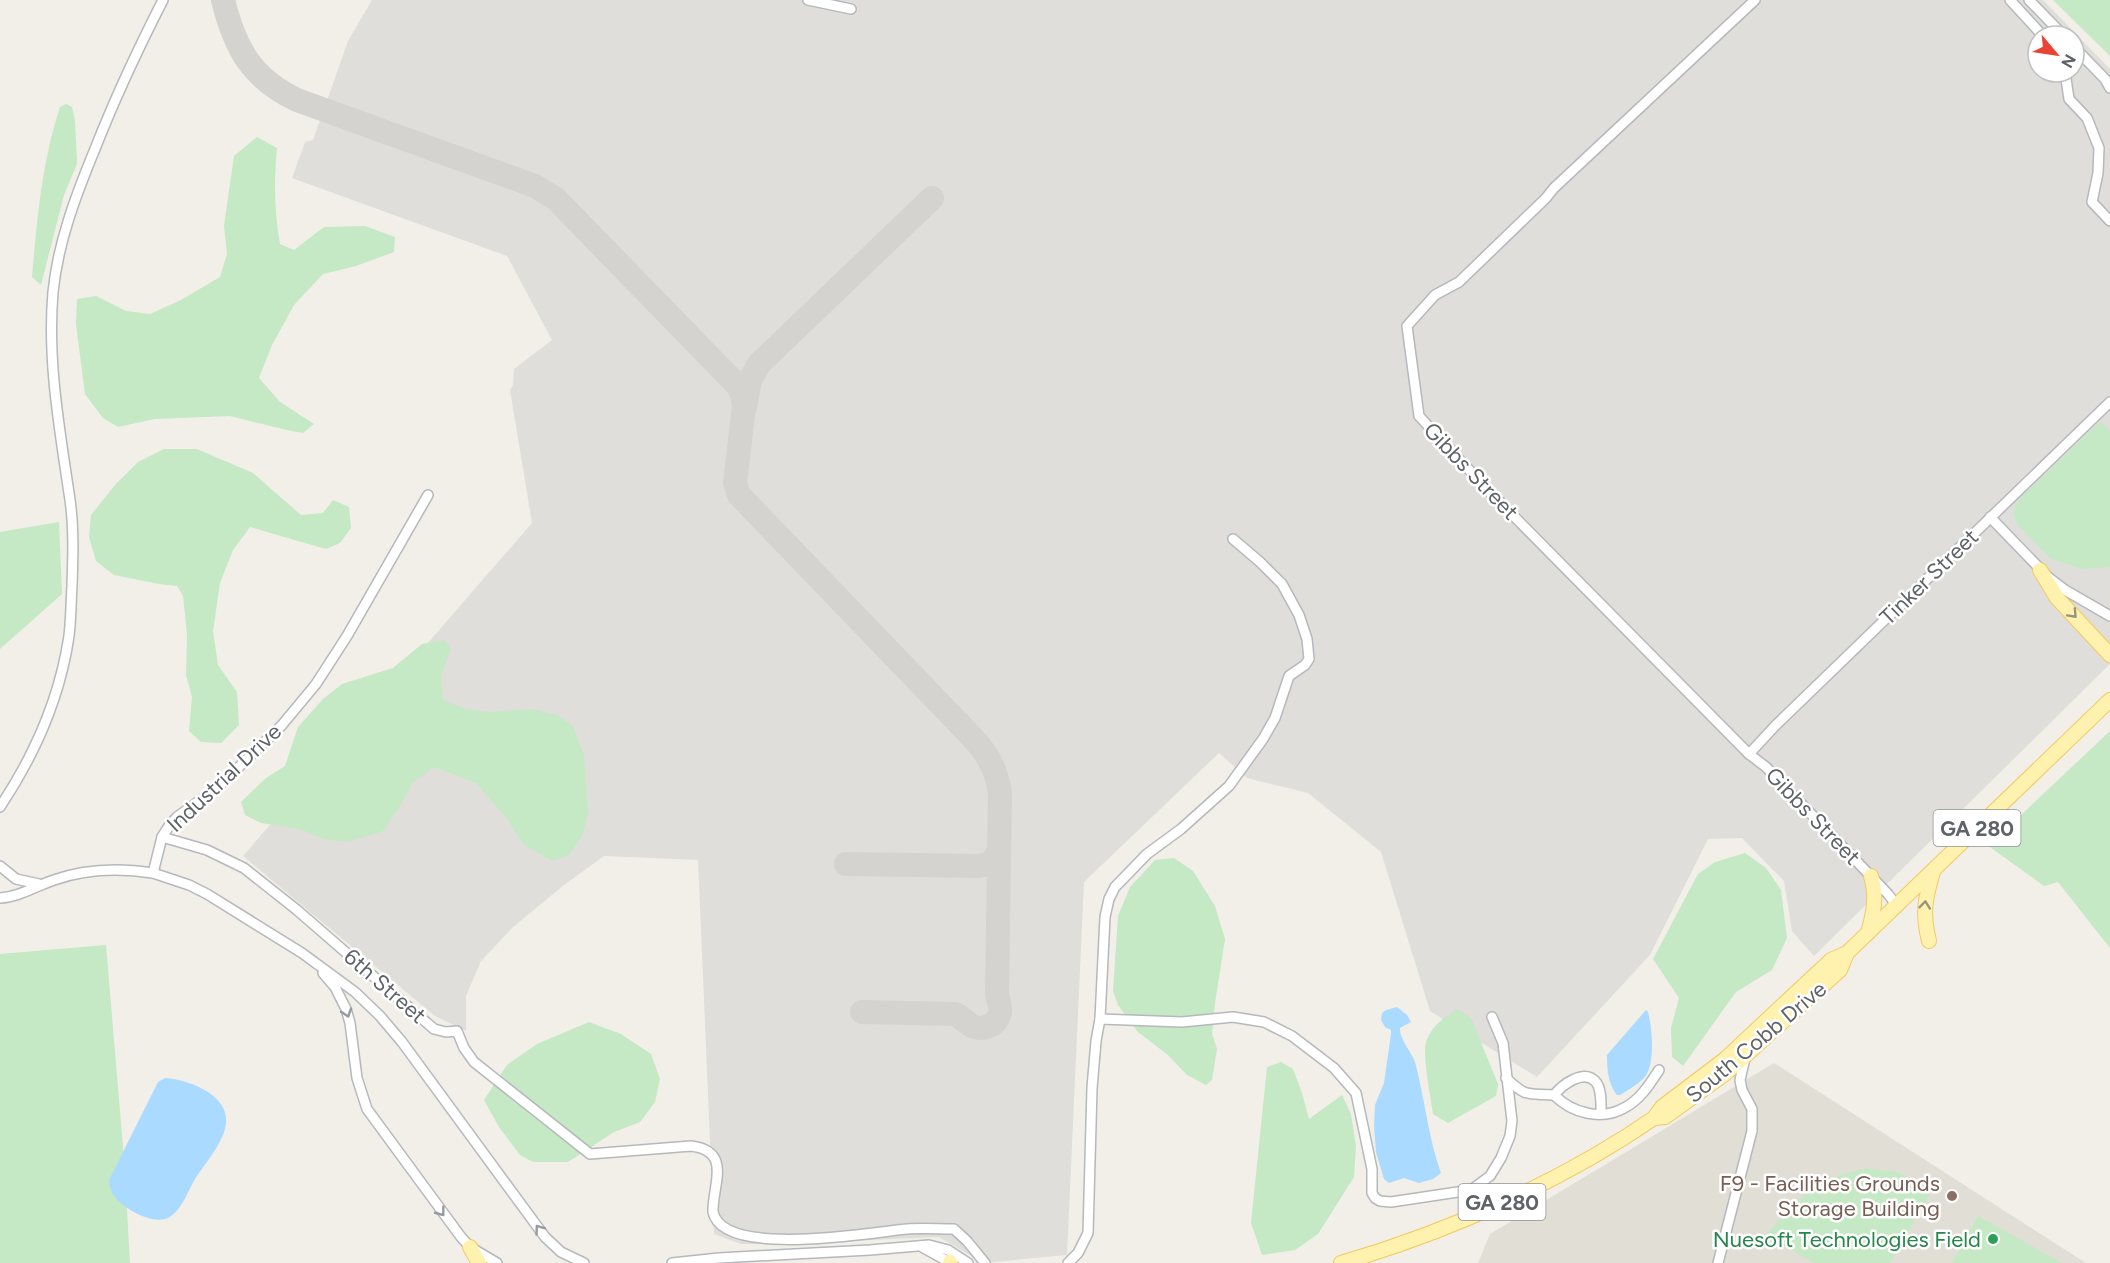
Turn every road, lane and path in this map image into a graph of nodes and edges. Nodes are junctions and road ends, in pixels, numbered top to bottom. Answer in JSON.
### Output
{"nodes":[{"id":1,"x":163,"y":0,"type":"edge"},
{"id":2,"x":808,"y":0,"type":"edge"},
{"id":3,"x":1755,"y":0,"type":"edge"},
{"id":4,"x":2010,"y":0,"type":"edge"},
{"id":5,"x":2029,"y":0,"type":"edge"},
{"id":6,"x":851,"y":9,"type":"dead end"},
{"id":7,"x":2032,"y":24,"type":"edge"},
{"id":8,"x":2052,"y":24,"type":"edge"},
{"id":9,"x":2086,"y":59,"type":"edge"},
{"id":10,"x":2066,"y":84,"type":"edge"},
{"id":11,"x":2110,"y":88,"type":"edge"},
{"id":12,"x":2110,"y":221,"type":"edge"},
{"id":13,"x":2110,"y":402,"type":"edge"},
{"id":14,"x":429,"y":495,"type":"dead end"},
{"id":15,"x":1990,"y":517,"type":"junction"},
{"id":16,"x":1233,"y":539,"type":"dead end"},
{"id":17,"x":2040,"y":570,"type":"junction"},
{"id":18,"x":2110,"y":616,"type":"edge"},
{"id":19,"x":2110,"y":655,"type":"edge"},
{"id":20,"x":2110,"y":700,"type":"edge"},
{"id":21,"x":1749,"y":754,"type":"junction"},
{"id":22,"x":0,"y":807,"type":"edge"},
{"id":23,"x":162,"y":837,"type":"junction"},
{"id":24,"x":0,"y":867,"type":"edge"},
{"id":25,"x":1934,"y":870,"type":"junction"},
{"id":26,"x":153,"y":873,"type":"junction"},
{"id":27,"x":1871,"y":876,"type":"junction"},
{"id":28,"x":42,"y":884,"type":"junction"},
{"id":29,"x":0,"y":898,"type":"edge"},
{"id":30,"x":1897,"y":906,"type":"junction"},
{"id":31,"x":1868,"y":933,"type":"junction"},
{"id":32,"x":1929,"y":941,"type":"dead end"},
{"id":33,"x":1847,"y":953,"type":"junction"},
{"id":34,"x":316,"y":964,"type":"junction"},
{"id":35,"x":1492,"y":1017,"type":"dead end"},
{"id":36,"x":1100,"y":1019,"type":"junction"},
{"id":37,"x":1745,"y":1058,"type":"junction"},
{"id":38,"x":1725,"y":1066,"type":"junction"},
{"id":39,"x":1659,"y":1070,"type":"dead end"},
{"id":40,"x":1506,"y":1078,"type":"junction"},
{"id":41,"x":1742,"y":1090,"type":"junction"},
{"id":42,"x":1554,"y":1095,"type":"junction"},
{"id":43,"x":1601,"y":1113,"type":"junction"},
{"id":44,"x":920,"y":1246,"type":"junction"},
{"id":45,"x":470,"y":1247,"type":"junction"},
{"id":46,"x":479,"y":1263,"type":"edge"},
{"id":47,"x":497,"y":1263,"type":"edge"},
{"id":48,"x":584,"y":1263,"type":"edge"},
{"id":49,"x":672,"y":1263,"type":"edge"},
{"id":50,"x":950,"y":1263,"type":"edge"},
{"id":51,"x":968,"y":1263,"type":"edge"},
{"id":52,"x":985,"y":1263,"type":"edge"},
{"id":53,"x":1068,"y":1263,"type":"edge"},
{"id":54,"x":1341,"y":1263,"type":"edge"},
{"id":55,"x":1718,"y":1263,"type":"edge"}],
"edges":[{"from":1,"to":22,"type":"street"},
{"from":2,"to":6,"type":"street"},
{"from":3,"to":21,"type":"street","name":"Gibbs Street"},
{"from":4,"to":7,"type":"street"},
{"from":5,"to":8,"type":"street"},
{"from":9,"to":11,"type":"street"},
{"from":10,"to":12,"type":"street"},
{"from":13,"to":15,"type":"street","name":"Tinker Street"},
{"from":14,"to":23,"type":"street","name":"Industrial Drive"},
{"from":15,"to":17,"type":"street"},
{"from":15,"to":21,"type":"street","name":"Tinker Street"},
{"from":16,"to":36,"type":"street"},
{"from":17,"to":18,"type":"street"},
{"from":17,"to":19,"type":"main road","one_way":true},
{"from":20,"to":25,"type":"main road","name":"South Cobb Drive","number":"GA 280"},
{"from":21,"to":27,"type":"street","name":"Gibbs Street"},
{"from":23,"to":26,"type":"street","name":"Industrial Drive"},
{"from":23,"to":52,"type":"street","name":"6th Street"},
{"from":24,"to":28,"type":"street"},
{"from":25,"to":30,"type":"main road","name":"South Cobb Drive","number":"GA 280"},
{"from":32,"to":25,"type":"main road","one_way":true},
{"from":26,"to":28,"type":"street"},
{"from":26,"to":34,"type":"street"},
{"from":27,"to":30,"type":"street","name":"Gibbs Street"},
{"from":27,"to":31,"type":"main road"},
{"from":28,"to":29,"type":"street"},
{"from":30,"to":31,"type":"main road","name":"South Cobb Drive","number":"GA 280"},
{"from":31,"to":33,"type":"main road","name":"South Cobb Drive","number":"GA 280"},
{"from":33,"to":37,"type":"main road","name":"South Cobb Drive"},
{"from":33,"to":38,"type":"main road","name":"South Cobb Drive","number":"GA 280"},
{"from":34,"to":45,"type":"street","one_way":true},
{"from":48,"to":34,"type":"street","one_way":true},
{"from":35,"to":40,"type":"street"},
{"from":36,"to":40,"type":"street"},
{"from":36,"to":53,"type":"street"},
{"from":37,"to":38,"type":"main road","name":"South Cobb Drive"},
{"from":37,"to":41,"type":"street"},
{"from":38,"to":41,"type":"street"},
{"from":38,"to":54,"type":"main road","name":"South Cobb Drive","number":"GA 280"},
{"from":39,"to":43,"type":"street"},
{"from":40,"to":42,"type":"street"},
{"from":41,"to":55,"type":"street"},
{"from":42,"to":43,"type":"street"},
{"from":42,"to":43,"type":"street"},
{"from":44,"to":49,"type":"street"},
{"from":44,"to":50,"type":"street"},
{"from":44,"to":51,"type":"street"},
{"from":45,"to":46,"type":"main road"},
{"from":45,"to":47,"type":"street"}]}
